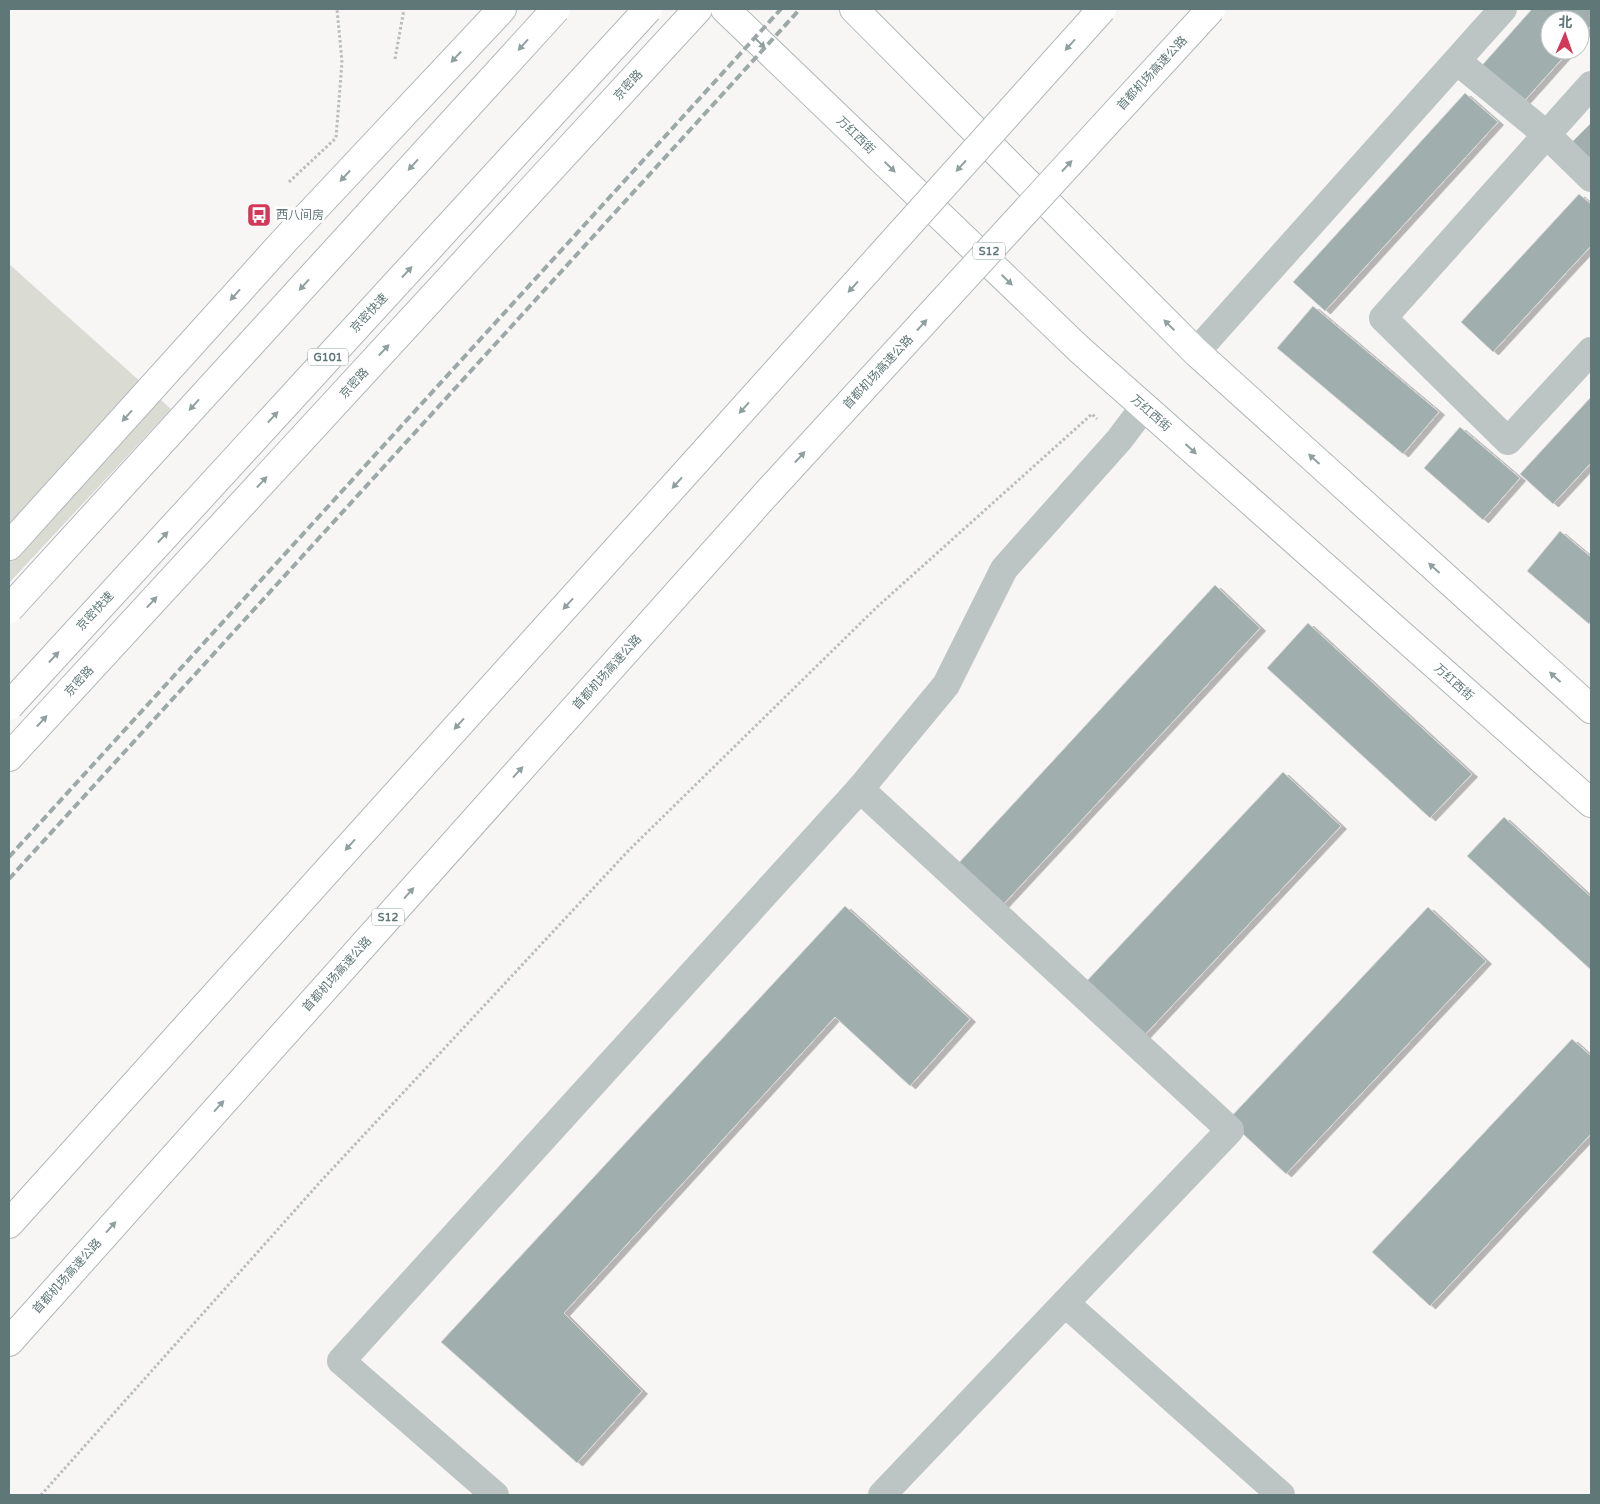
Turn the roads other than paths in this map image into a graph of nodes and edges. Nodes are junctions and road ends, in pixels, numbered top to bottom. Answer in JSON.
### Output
{"nodes":[{"id":1,"x":502,"y":9,"type":"edge"},
{"id":2,"x":556,"y":9,"type":"edge"},
{"id":3,"x":648,"y":9,"type":"edge"},
{"id":4,"x":698,"y":9,"type":"edge"},
{"id":5,"x":725,"y":9,"type":"edge"},
{"id":6,"x":854,"y":9,"type":"edge"},
{"id":7,"x":1102,"y":9,"type":"edge"},
{"id":8,"x":1211,"y":9,"type":"edge"},
{"id":9,"x":1503,"y":9,"type":"edge"},
{"id":10,"x":1457,"y":61,"type":"junction"},
{"id":11,"x":1591,"y":85,"type":"edge"},
{"id":12,"x":1547,"y":135,"type":"junction"},
{"id":13,"x":1591,"y":178,"type":"edge"},
{"id":14,"x":1591,"y":351,"type":"edge"},
{"id":15,"x":1196,"y":352,"type":"junction"},
{"id":16,"x":1144,"y":407,"type":"junction"},
{"id":17,"x":9,"y":546,"type":"edge"},
{"id":18,"x":9,"y":609,"type":"edge"},
{"id":19,"x":9,"y":706,"type":"edge"},
{"id":20,"x":1591,"y":709,"type":"edge"},
{"id":21,"x":9,"y":757,"type":"edge"},
{"id":22,"x":860,"y":789,"type":"junction"},
{"id":23,"x":1591,"y":802,"type":"edge"},
{"id":24,"x":9,"y":1224,"type":"edge"},
{"id":25,"x":1065,"y":1303,"type":"junction"},
{"id":26,"x":9,"y":1342,"type":"edge"},
{"id":27,"x":495,"y":1495,"type":"edge"},
{"id":28,"x":882,"y":1495,"type":"edge"},
{"id":29,"x":1281,"y":1495,"type":"edge"}],
"edges":[{"from":1,"to":17,"type":"main road","one_way":true},
{"from":2,"to":18,"type":"main road","one_way":true,"bridge":true},
{"from":19,"to":3,"type":"main road","name":"京密快速","number":"G101","one_way":true,"bridge":true},
{"from":21,"to":4,"type":"main road","name":"京密路","number":"G101","one_way":true},
{"from":5,"to":16,"type":"main road","name":"万红西街","one_way":true},
{"from":15,"to":6,"type":"main road","one_way":true},
{"from":7,"to":24,"type":"main road","one_way":true,"bridge":true},
{"from":26,"to":8,"type":"main road","name":"首都机场高速公路","number":"S12","one_way":true,"bridge":true},
{"from":9,"to":10,"type":"street"},
{"from":10,"to":12,"type":"street"},
{"from":10,"to":15,"type":"street"},
{"from":11,"to":12,"type":"street"},
{"from":12,"to":13,"type":"street"},
{"from":12,"to":14,"type":"street"},
{"from":20,"to":15,"type":"main road","one_way":true},
{"from":16,"to":22,"type":"street"},
{"from":16,"to":23,"type":"main road","name":"万红西街","one_way":true},
{"from":22,"to":25,"type":"street"},
{"from":22,"to":27,"type":"street"},
{"from":25,"to":28,"type":"street"},
{"from":25,"to":29,"type":"street"}]}
